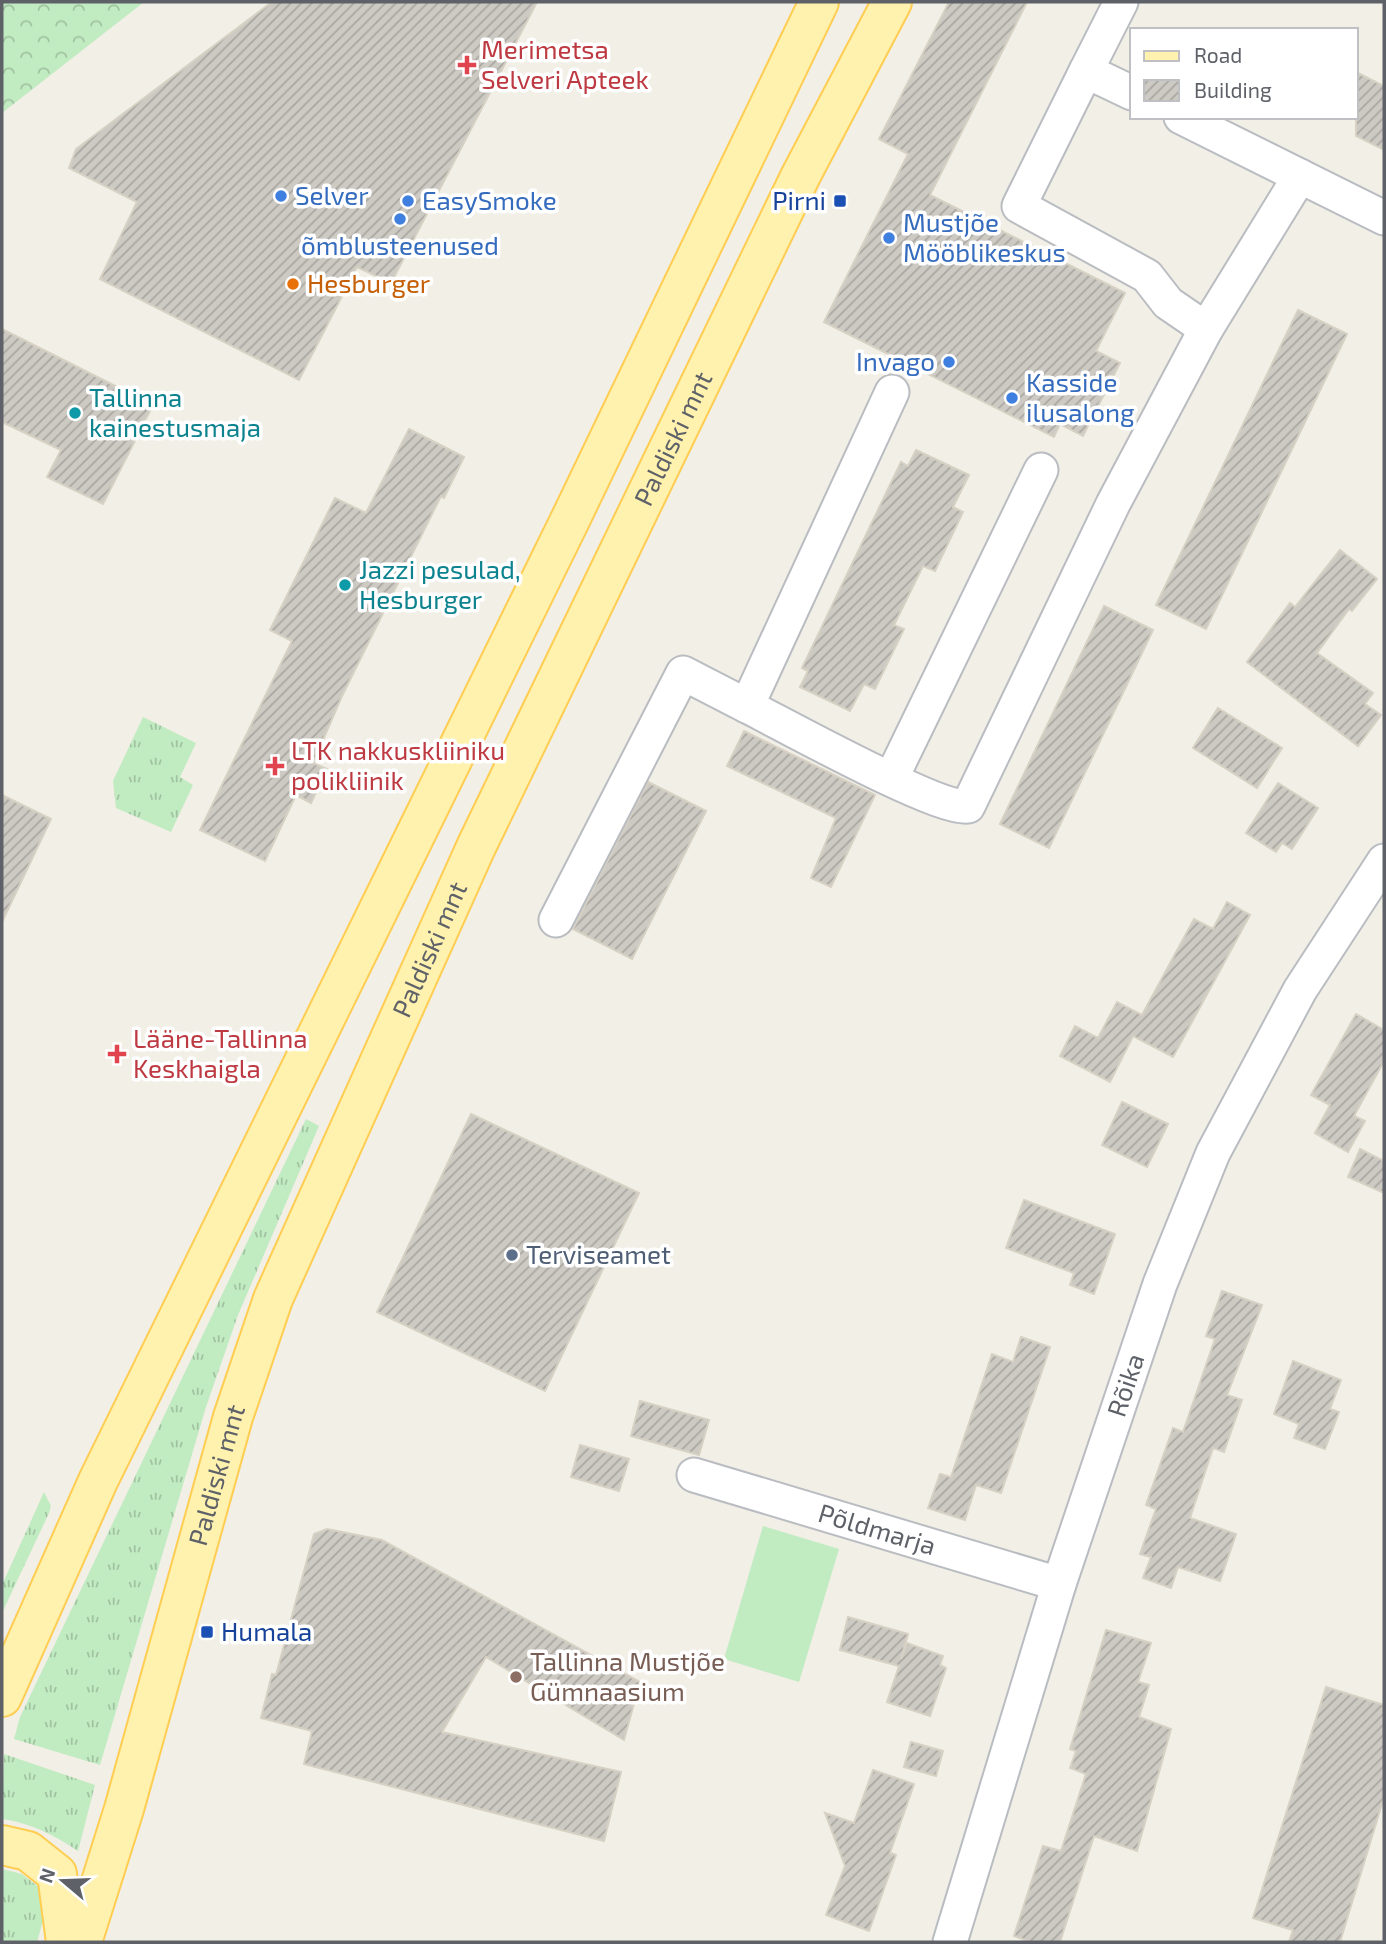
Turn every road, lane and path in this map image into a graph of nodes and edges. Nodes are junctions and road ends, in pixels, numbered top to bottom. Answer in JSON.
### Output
{"nodes":[{"id":1,"x":819,"y":2,"type":"edge"},
{"id":2,"x":892,"y":2,"type":"edge"},
{"id":3,"x":1121,"y":2,"type":"edge"},
{"id":4,"x":1086,"y":71,"type":"junction"},
{"id":5,"x":1130,"y":92,"type":"edge"},
{"id":6,"x":1185,"y":119,"type":"edge"},
{"id":7,"x":1300,"y":176,"type":"junction"},
{"id":8,"x":1384,"y":218,"type":"edge"},
{"id":9,"x":1206,"y":329,"type":"junction"},
{"id":10,"x":892,"y":392,"type":"dead end"},
{"id":11,"x":1041,"y":470,"type":"dead end"},
{"id":12,"x":747,"y":706,"type":"junction"},
{"id":13,"x":891,"y":779,"type":"junction"},
{"id":14,"x":1384,"y":861,"type":"edge"},
{"id":15,"x":556,"y":920,"type":"dead end"},
{"id":16,"x":694,"y":1475,"type":"dead end"},
{"id":17,"x":1059,"y":1584,"type":"junction"},
{"id":18,"x":2,"y":1697,"type":"edge"},
{"id":19,"x":2,"y":1845,"type":"edge"},
{"id":20,"x":66,"y":1942,"type":"edge"},
{"id":21,"x":82,"y":1942,"type":"edge"},
{"id":22,"x":950,"y":1942,"type":"edge"}],
"edges":[{"from":1,"to":18,"type":"main road"},
{"from":2,"to":21,"type":"main road","name":"Paldiski mnt"},
{"from":3,"to":4,"type":"street"},
{"from":4,"to":5,"type":"street"},
{"from":4,"to":9,"type":"street"},
{"from":6,"to":7,"type":"street"},
{"from":7,"to":8,"type":"street"},
{"from":7,"to":9,"type":"street"},
{"from":9,"to":13,"type":"street"},
{"from":10,"to":12,"type":"street"},
{"from":11,"to":13,"type":"street"},
{"from":12,"to":13,"type":"street"},
{"from":12,"to":15,"type":"street"},
{"from":14,"to":17,"type":"street","name":"Rõika"},
{"from":16,"to":17,"type":"street","name":"Põldmarja"},
{"from":17,"to":22,"type":"street","name":"Rõika"},
{"from":19,"to":20,"type":"main road"}]}
